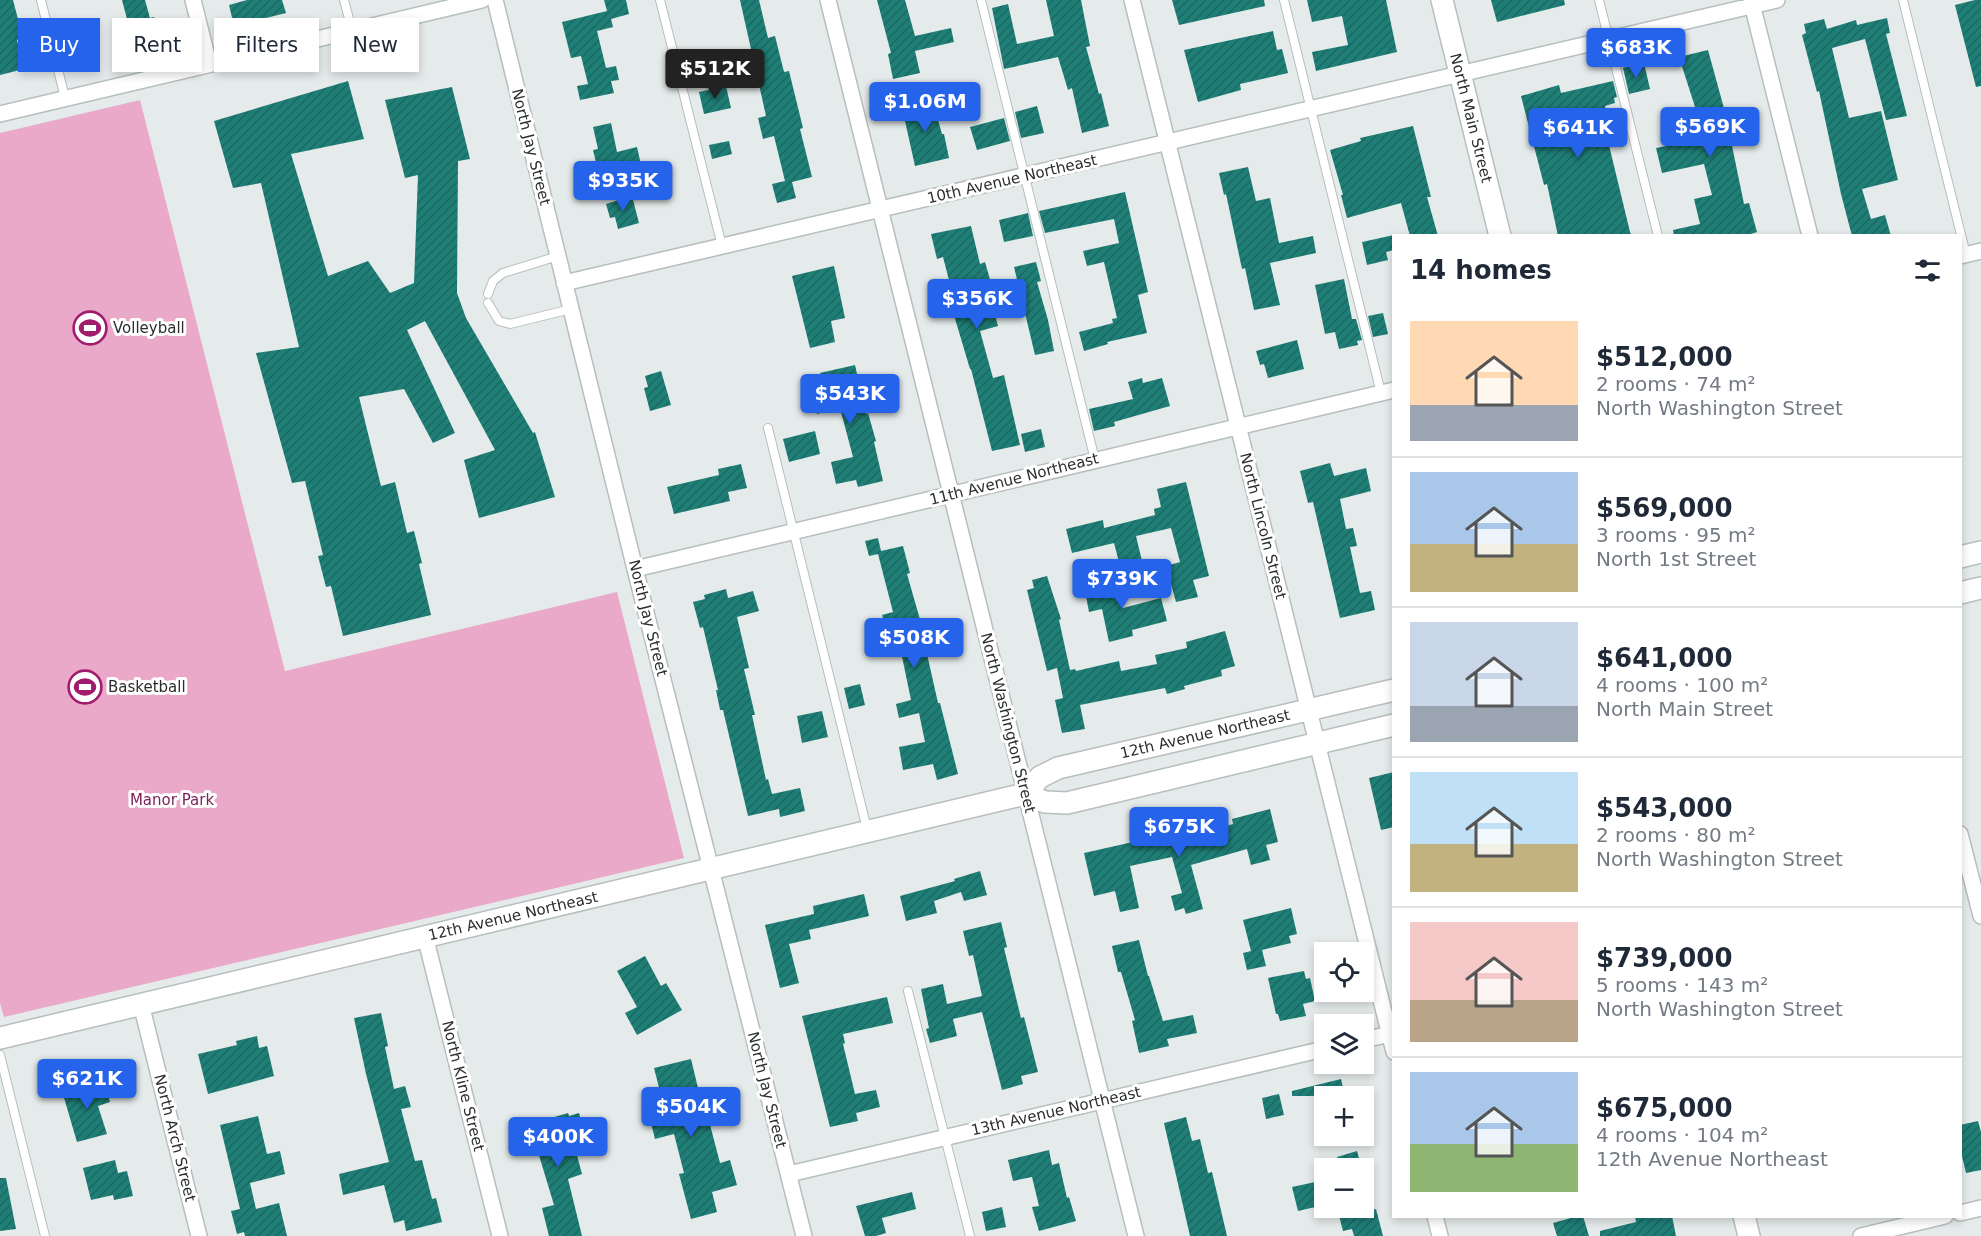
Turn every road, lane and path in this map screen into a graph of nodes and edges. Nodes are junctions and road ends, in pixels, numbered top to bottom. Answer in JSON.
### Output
{"nodes":[{"id":1,"x":41,"y":0,"type":"edge"},
{"id":2,"x":193,"y":0,"type":"edge"},
{"id":3,"x":344,"y":0,"type":"edge"},
{"id":4,"x":482,"y":0,"type":"edge"},
{"id":5,"x":495,"y":0,"type":"edge"},
{"id":6,"x":660,"y":0,"type":"edge"},
{"id":7,"x":828,"y":0,"type":"edge"},
{"id":8,"x":981,"y":0,"type":"edge"},
{"id":9,"x":1132,"y":0,"type":"edge"},
{"id":10,"x":1284,"y":0,"type":"edge"},
{"id":11,"x":1442,"y":0,"type":"edge"},
{"id":12,"x":1599,"y":0,"type":"edge"},
{"id":13,"x":1777,"y":0,"type":"edge"},
{"id":14,"x":1903,"y":0,"type":"edge"},
{"id":15,"x":1752,"y":3,"type":"edge"},
{"id":16,"x":349,"y":18,"type":"edge"},
{"id":17,"x":404,"y":18,"type":"edge"},
{"id":18,"x":331,"y":35,"type":"edge"},
{"id":19,"x":1609,"y":40,"type":"junction"},
{"id":20,"x":209,"y":64,"type":"junction"},
{"id":21,"x":1460,"y":74,"type":"junction"},
{"id":22,"x":65,"y":98,"type":"junction"},
{"id":23,"x":1311,"y":109,"type":"junction"},
{"id":24,"x":0,"y":114,"type":"edge"},
{"id":25,"x":1167,"y":143,"type":"junction"},
{"id":26,"x":1023,"y":176,"type":"junction"},
{"id":27,"x":881,"y":209,"type":"junction"},
{"id":28,"x":1500,"y":234,"type":"edge"},
{"id":29,"x":1658,"y":234,"type":"edge"},
{"id":30,"x":1810,"y":234,"type":"edge"},
{"id":31,"x":722,"y":246,"type":"junction"},
{"id":32,"x":1969,"y":254,"type":"edge"},
{"id":33,"x":558,"y":256,"type":"junction"},
{"id":34,"x":564,"y":282,"type":"junction"},
{"id":35,"x":571,"y":309,"type":"junction"},
{"id":36,"x":1387,"y":392,"type":"edge"},
{"id":37,"x":1238,"y":426,"type":"junction"},
{"id":38,"x":768,"y":429,"type":"dead end"},
{"id":39,"x":1095,"y":460,"type":"junction"},
{"id":40,"x":951,"y":495,"type":"junction"},
{"id":41,"x":793,"y":531,"type":"junction"},
{"id":42,"x":1981,"y":552,"type":"edge"},
{"id":43,"x":1962,"y":557,"type":"edge"},
{"id":44,"x":635,"y":569,"type":"junction"},
{"id":45,"x":1981,"y":588,"type":"edge"},
{"id":46,"x":1962,"y":593,"type":"edge"},
{"id":47,"x":1392,"y":690,"type":"edge"},
{"id":48,"x":1309,"y":710,"type":"junction"},
{"id":49,"x":1392,"y":726,"type":"edge"},
{"id":50,"x":1317,"y":744,"type":"junction"},
{"id":51,"x":1025,"y":794,"type":"junction"},
{"id":52,"x":867,"y":832,"type":"junction"},
{"id":53,"x":1962,"y":840,"type":"edge"},
{"id":54,"x":712,"y":870,"type":"junction"},
{"id":55,"x":1979,"y":895,"type":"edge"},
{"id":56,"x":1962,"y":899,"type":"edge"},
{"id":57,"x":1981,"y":916,"type":"edge"},
{"id":58,"x":425,"y":936,"type":"junction"},
{"id":59,"x":909,"y":991,"type":"dead end"},
{"id":60,"x":141,"y":1004,"type":"junction"},
{"id":61,"x":1391,"y":1034,"type":"edge"},
{"id":62,"x":0,"y":1038,"type":"edge"},
{"id":63,"x":1374,"y":1038,"type":"edge"},
{"id":64,"x":1314,"y":1051,"type":"edge"},
{"id":65,"x":0,"y":1055,"type":"edge"},
{"id":66,"x":1102,"y":1100,"type":"junction"},
{"id":67,"x":945,"y":1137,"type":"junction"},
{"id":68,"x":789,"y":1173,"type":"junction"},
{"id":69,"x":1981,"y":1208,"type":"edge"},
{"id":70,"x":1962,"y":1213,"type":"edge"},
{"id":71,"x":1436,"y":1218,"type":"edge"},
{"id":72,"x":1744,"y":1218,"type":"edge"},
{"id":73,"x":1937,"y":1218,"type":"edge"},
{"id":74,"x":45,"y":1236,"type":"edge"},
{"id":75,"x":199,"y":1236,"type":"edge"},
{"id":76,"x":500,"y":1236,"type":"edge"},
{"id":77,"x":804,"y":1236,"type":"edge"},
{"id":78,"x":970,"y":1236,"type":"edge"},
{"id":79,"x":1136,"y":1236,"type":"edge"},
{"id":80,"x":1440,"y":1236,"type":"edge"},
{"id":81,"x":1749,"y":1236,"type":"edge"},
{"id":82,"x":1861,"y":1236,"type":"edge"}],
"edges":[{"from":1,"to":22,"type":"lane"},
{"from":2,"to":20,"type":"street"},
{"from":3,"to":16,"type":"lane"},
{"from":4,"to":17,"type":"street"},
{"from":5,"to":33,"type":"street","name":"North Jay Street"},
{"from":6,"to":31,"type":"lane"},
{"from":7,"to":27,"type":"street","name":"North Washington Street"},
{"from":8,"to":26,"type":"lane"},
{"from":9,"to":25,"type":"street","name":"North Lincoln Street"},
{"from":10,"to":23,"type":"lane"},
{"from":11,"to":21,"type":"street","name":"North Main Street"},
{"from":12,"to":19,"type":"lane"},
{"from":13,"to":15,"type":"street","name":"10th Avenue Northeast"},
{"from":14,"to":32,"type":"lane"},
{"from":15,"to":19,"type":"street","name":"10th Avenue Northeast"},
{"from":15,"to":30,"type":"street"},
{"from":18,"to":20,"type":"street"},
{"from":19,"to":21,"type":"street","name":"10th Avenue Northeast"},
{"from":19,"to":29,"type":"lane"},
{"from":20,"to":22,"type":"street"},
{"from":21,"to":23,"type":"street","name":"10th Avenue Northeast"},
{"from":21,"to":28,"type":"street","name":"North Main Street"},
{"from":22,"to":24,"type":"street"},
{"from":23,"to":25,"type":"street","name":"10th Avenue Northeast"},
{"from":23,"to":36,"type":"lane"},
{"from":25,"to":26,"type":"street","name":"10th Avenue Northeast"},
{"from":25,"to":37,"type":"street","name":"North Lincoln Street"},
{"from":26,"to":27,"type":"street","name":"10th Avenue Northeast"},
{"from":26,"to":39,"type":"lane"},
{"from":27,"to":31,"type":"street","name":"10th Avenue Northeast"},
{"from":27,"to":40,"type":"street","name":"North Washington Street"},
{"from":31,"to":34,"type":"street","name":"10th Avenue Northeast"},
{"from":33,"to":34,"type":"street","name":"North Jay Street"},
{"from":33,"to":35,"type":"lane"},
{"from":34,"to":35,"type":"street","name":"North Jay Street"},
{"from":35,"to":44,"type":"street","name":"North Jay Street"},
{"from":36,"to":37,"type":"street","name":"11th Avenue Northeast"},
{"from":37,"to":39,"type":"street","name":"11th Avenue Northeast"},
{"from":37,"to":48,"type":"street","name":"North Lincoln Street"},
{"from":38,"to":41,"type":"lane"},
{"from":39,"to":40,"type":"street","name":"11th Avenue Northeast"},
{"from":40,"to":41,"type":"street","name":"11th Avenue Northeast"},
{"from":40,"to":51,"type":"street","name":"North Washington Street"},
{"from":41,"to":44,"type":"street","name":"11th Avenue Northeast"},
{"from":41,"to":52,"type":"lane"},
{"from":42,"to":43,"type":"street"},
{"from":44,"to":54,"type":"street","name":"North Jay Street"},
{"from":45,"to":46,"type":"street"},
{"from":47,"to":48,"type":"street","name":"12th Avenue Northeast"},
{"from":48,"to":50,"type":"street","name":"North Lincoln Street"},
{"from":48,"to":51,"type":"street","name":"12th Avenue Northeast"},
{"from":49,"to":50,"type":"street","name":"12th Avenue Northeast"},
{"from":50,"to":51,"type":"street","name":"12th Avenue Northeast"},
{"from":50,"to":61,"type":"street","name":"North Lincoln Street"},
{"from":51,"to":52,"type":"street","name":"12th Avenue Northeast"},
{"from":51,"to":66,"type":"street","name":"North Washington Street"},
{"from":52,"to":54,"type":"street","name":"12th Avenue Northeast"},
{"from":53,"to":55,"type":"street"},
{"from":54,"to":58,"type":"street","name":"12th Avenue Northeast"},
{"from":54,"to":68,"type":"street","name":"North Jay Street"},
{"from":55,"to":56,"type":"street"},
{"from":55,"to":57,"type":"street"},
{"from":58,"to":60,"type":"street","name":"12th Avenue Northeast"},
{"from":58,"to":76,"type":"street","name":"North Kline Street"},
{"from":59,"to":67,"type":"lane"},
{"from":60,"to":62,"type":"street","name":"12th Avenue Northeast"},
{"from":60,"to":75,"type":"street","name":"North Arch Street"},
{"from":61,"to":63,"type":"street"},
{"from":64,"to":66,"type":"street","name":"13th Avenue Northeast"},
{"from":65,"to":74,"type":"lane"},
{"from":66,"to":67,"type":"street","name":"13th Avenue Northeast"},
{"from":66,"to":79,"type":"street","name":"North Washington Street"},
{"from":67,"to":68,"type":"street","name":"13th Avenue Northeast"},
{"from":67,"to":78,"type":"lane"},
{"from":68,"to":77,"type":"street","name":"North Jay Street"},
{"from":69,"to":70,"type":"street"},
{"from":71,"to":80,"type":"street"},
{"from":72,"to":81,"type":"street"},
{"from":73,"to":82,"type":"street"}]}
